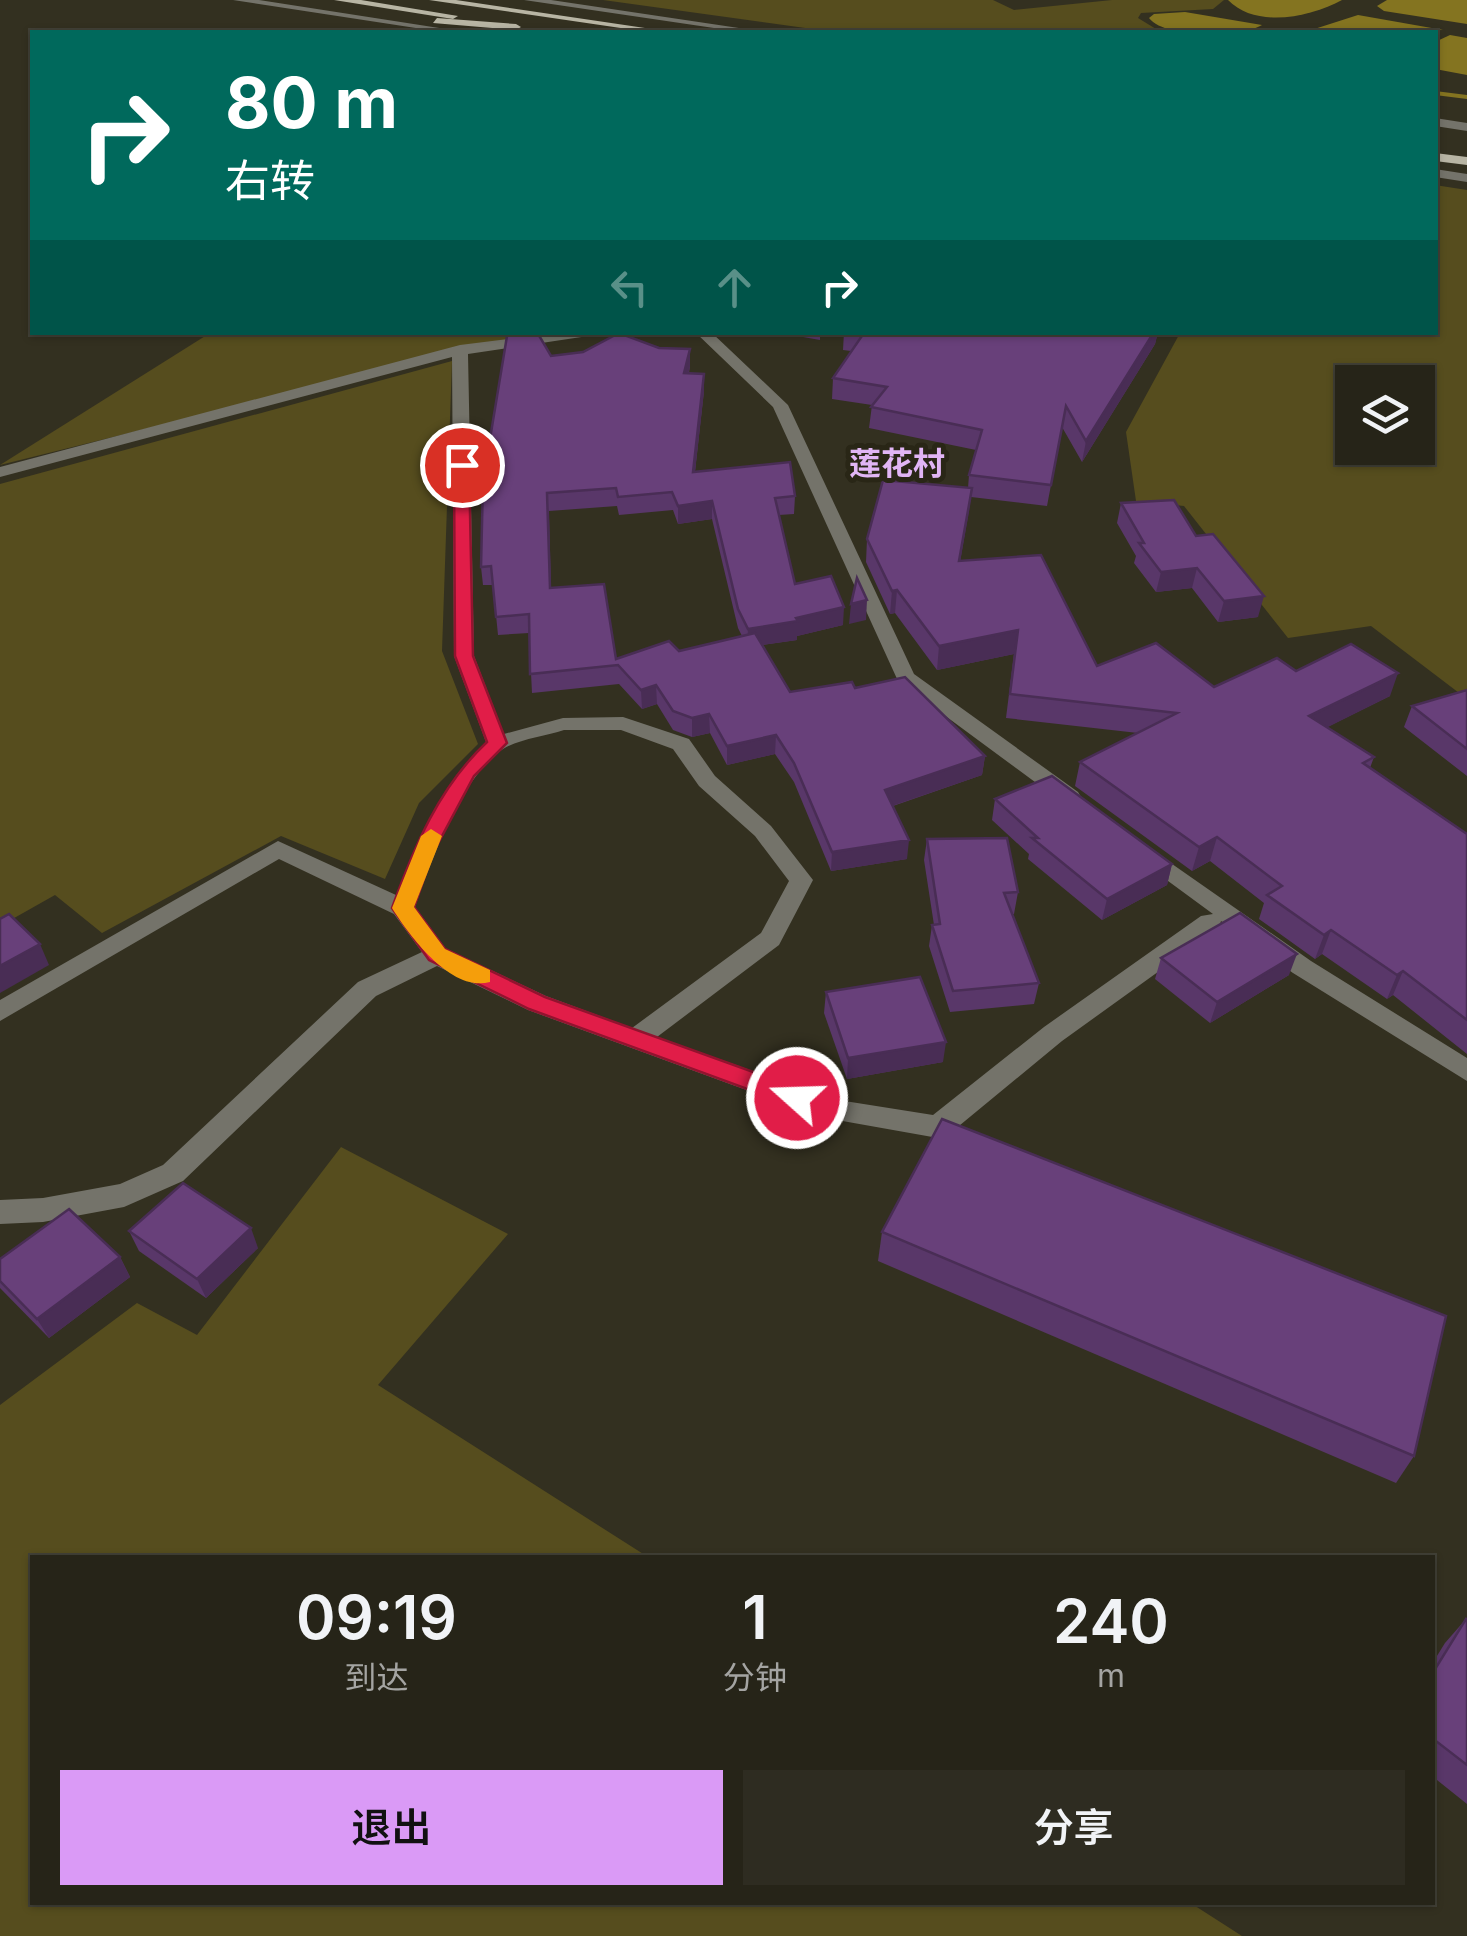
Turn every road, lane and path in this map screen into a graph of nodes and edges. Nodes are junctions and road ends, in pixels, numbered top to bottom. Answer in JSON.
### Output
{"nodes":[{"id":1,"x":238,"y":0,"type":"edge"},
{"id":2,"x":339,"y":0,"type":"edge"},
{"id":3,"x":434,"y":0,"type":"edge"},
{"id":4,"x":474,"y":0,"type":"edge"},
{"id":5,"x":529,"y":0,"type":"edge"},
{"id":6,"x":322,"y":12,"type":"junction"},
{"id":7,"x":532,"y":14,"type":"junction"},
{"id":8,"x":551,"y":16,"type":"junction"},
{"id":9,"x":530,"y":27,"type":"junction"},
{"id":10,"x":446,"y":30,"type":"edge"},
{"id":11,"x":552,"y":30,"type":"joint"},
{"id":12,"x":652,"y":30,"type":"edge"},
{"id":13,"x":746,"y":30,"type":"edge"},
{"id":14,"x":1438,"y":122,"type":"edge"},
{"id":15,"x":1467,"y":127,"type":"edge"},
{"id":16,"x":1438,"y":157,"type":"edge"},
{"id":17,"x":1467,"y":161,"type":"edge"},
{"id":18,"x":1438,"y":170,"type":"edge"},
{"id":19,"x":1467,"y":174,"type":"edge"},
{"id":20,"x":583,"y":335,"type":"edge"},
{"id":21,"x":705,"y":335,"type":"edge"},
{"id":22,"x":460,"y":350,"type":"junction"},
{"id":23,"x":0,"y":472,"type":"edge"},
{"id":24,"x":497,"y":743,"type":"junction"},
{"id":25,"x":1095,"y":816,"type":"edge"},
{"id":26,"x":1127,"y":839,"type":"edge"},
{"id":27,"x":403,"y":908,"type":"junction"},
{"id":28,"x":1210,"y":922,"type":"dead end"},
{"id":29,"x":437,"y":954,"type":"junction"},
{"id":30,"x":0,"y":1012,"type":"edge"},
{"id":31,"x":635,"y":1039,"type":"junction"},
{"id":32,"x":1467,"y":1071,"type":"edge"},
{"id":33,"x":0,"y":1212,"type":"edge"}],
"edges":[{"from":1,"to":6,"type":"street"},
{"from":2,"to":9,"type":"main road"},
{"from":3,"to":7,"type":"main road"},
{"from":4,"to":7,"type":"main road"},
{"from":5,"to":13,"type":"street"},
{"from":6,"to":10,"type":"street"},
{"from":6,"to":11,"type":"main road"},
{"from":7,"to":8,"type":"main road"},
{"from":8,"to":9,"type":"main road"},
{"from":8,"to":12,"type":"main road"},
{"from":9,"to":11,"type":"main road"},
{"from":14,"to":15,"type":"street"},
{"from":16,"to":17,"type":"main road"},
{"from":18,"to":19,"type":"street"},
{"from":20,"to":22,"type":"street"},
{"from":21,"to":25,"type":"street"},
{"from":22,"to":23,"type":"street"},
{"from":22,"to":24,"type":"street"},
{"from":24,"to":27,"type":"street"},
{"from":24,"to":31,"type":"street"},
{"from":26,"to":32,"type":"street"},
{"from":27,"to":29,"type":"street"},
{"from":27,"to":30,"type":"street"},
{"from":28,"to":31,"type":"street"},
{"from":29,"to":31,"type":"street"},
{"from":29,"to":33,"type":"street"}]}
